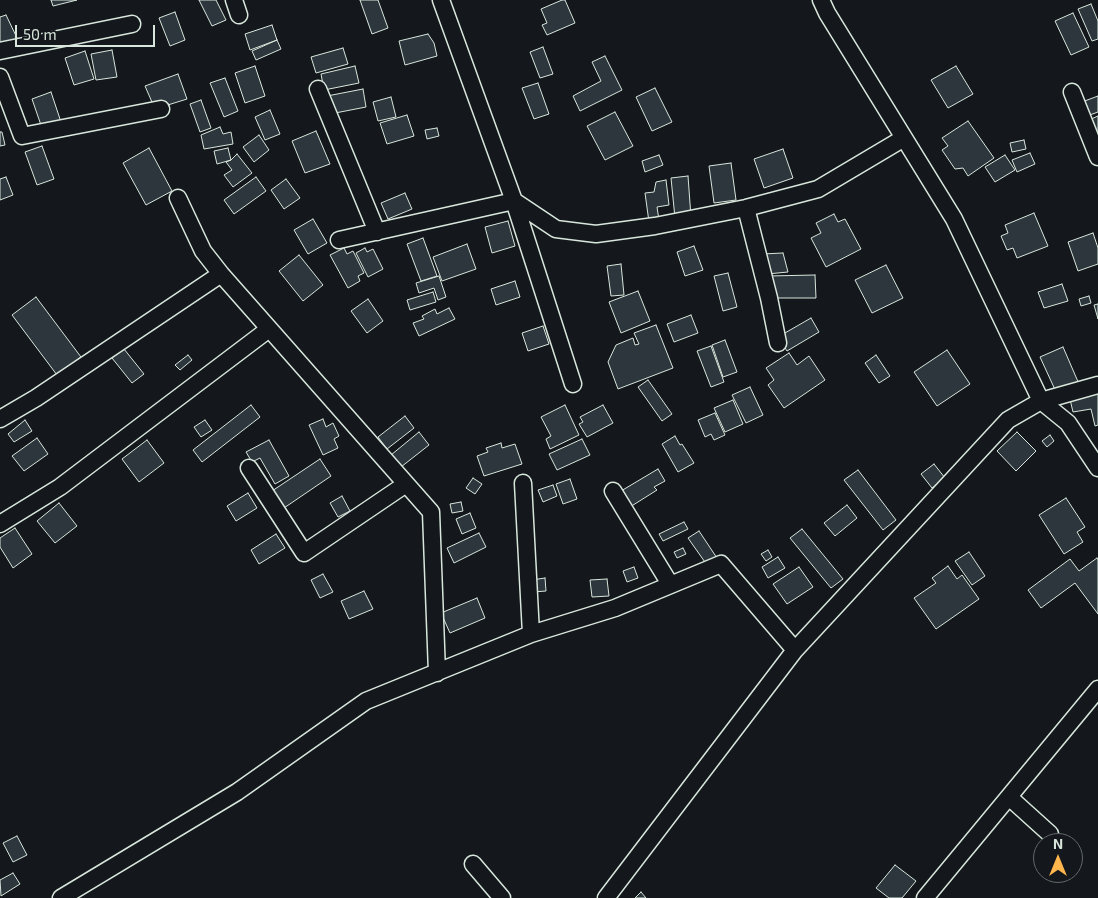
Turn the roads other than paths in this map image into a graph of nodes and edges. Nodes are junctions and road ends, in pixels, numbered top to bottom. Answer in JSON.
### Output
{"nodes":[{"id":1,"x":441,"y":0,"type":"edge"},
{"id":2,"x":821,"y":0,"type":"edge"},
{"id":3,"x":132,"y":24,"type":"dead end"},
{"id":4,"x":0,"y":51,"type":"edge"},
{"id":5,"x":0,"y":77,"type":"edge"},
{"id":6,"x":318,"y":89,"type":"dead end"},
{"id":7,"x":1072,"y":92,"type":"dead end"},
{"id":8,"x":5,"y":106,"type":"edge"},
{"id":9,"x":161,"y":109,"type":"dead end"},
{"id":10,"x":904,"y":138,"type":"junction"},
{"id":11,"x":1098,"y":157,"type":"edge"},
{"id":12,"x":178,"y":198,"type":"dead end"},
{"id":13,"x":514,"y":201,"type":"junction"},
{"id":14,"x":746,"y":208,"type":"junction"},
{"id":15,"x":377,"y":232,"type":"junction"},
{"id":16,"x":339,"y":240,"type":"dead end"},
{"id":17,"x":221,"y":274,"type":"junction"},
{"id":18,"x":270,"y":328,"type":"junction"},
{"id":19,"x":778,"y":343,"type":"dead end"},
{"id":20,"x":573,"y":384,"type":"dead end"},
{"id":21,"x":1098,"y":385,"type":"edge"},
{"id":22,"x":1041,"y":401,"type":"junction"},
{"id":23,"x":0,"y":419,"type":"edge"},
{"id":24,"x":250,"y":468,"type":"dead end"},
{"id":25,"x":1098,"y":468,"type":"edge"},
{"id":26,"x":523,"y":483,"type":"dead end"},
{"id":27,"x":406,"y":484,"type":"junction"},
{"id":28,"x":613,"y":491,"type":"dead end"},
{"id":29,"x":0,"y":524,"type":"edge"},
{"id":30,"x":670,"y":584,"type":"junction"},
{"id":31,"x":530,"y":634,"type":"junction"},
{"id":32,"x":795,"y":650,"type":"junction"},
{"id":33,"x":436,"y":672,"type":"junction"},
{"id":34,"x":1098,"y":689,"type":"edge"},
{"id":35,"x":1009,"y":797,"type":"junction"},
{"id":36,"x":1049,"y":833,"type":"edge"},
{"id":37,"x":473,"y":864,"type":"dead end"},
{"id":38,"x":61,"y":898,"type":"edge"},
{"id":39,"x":502,"y":898,"type":"edge"},
{"id":40,"x":606,"y":898,"type":"edge"},
{"id":41,"x":925,"y":898,"type":"edge"}],
"edges":[{"from":1,"to":13,"type":"street"},
{"from":2,"to":10,"type":"street"},
{"from":3,"to":4,"type":"street"},
{"from":5,"to":8,"type":"street"},
{"from":6,"to":15,"type":"street"},
{"from":7,"to":11,"type":"street"},
{"from":8,"to":9,"type":"street"},
{"from":10,"to":14,"type":"street"},
{"from":10,"to":22,"type":"street"},
{"from":12,"to":17,"type":"street"},
{"from":13,"to":14,"type":"street"},
{"from":13,"to":15,"type":"street"},
{"from":13,"to":20,"type":"street"},
{"from":14,"to":19,"type":"street"},
{"from":15,"to":16,"type":"street"},
{"from":17,"to":18,"type":"street"},
{"from":17,"to":23,"type":"street"},
{"from":18,"to":27,"type":"street"},
{"from":18,"to":29,"type":"street"},
{"from":21,"to":22,"type":"street"},
{"from":22,"to":25,"type":"street"},
{"from":22,"to":32,"type":"street"},
{"from":24,"to":27,"type":"street"},
{"from":26,"to":31,"type":"street"},
{"from":27,"to":33,"type":"street"},
{"from":28,"to":30,"type":"street"},
{"from":30,"to":31,"type":"street"},
{"from":30,"to":32,"type":"street"},
{"from":31,"to":33,"type":"street"},
{"from":32,"to":40,"type":"street"},
{"from":33,"to":38,"type":"street"},
{"from":34,"to":35,"type":"street"},
{"from":35,"to":36,"type":"street"},
{"from":35,"to":41,"type":"street"},
{"from":37,"to":39,"type":"street"}]}
